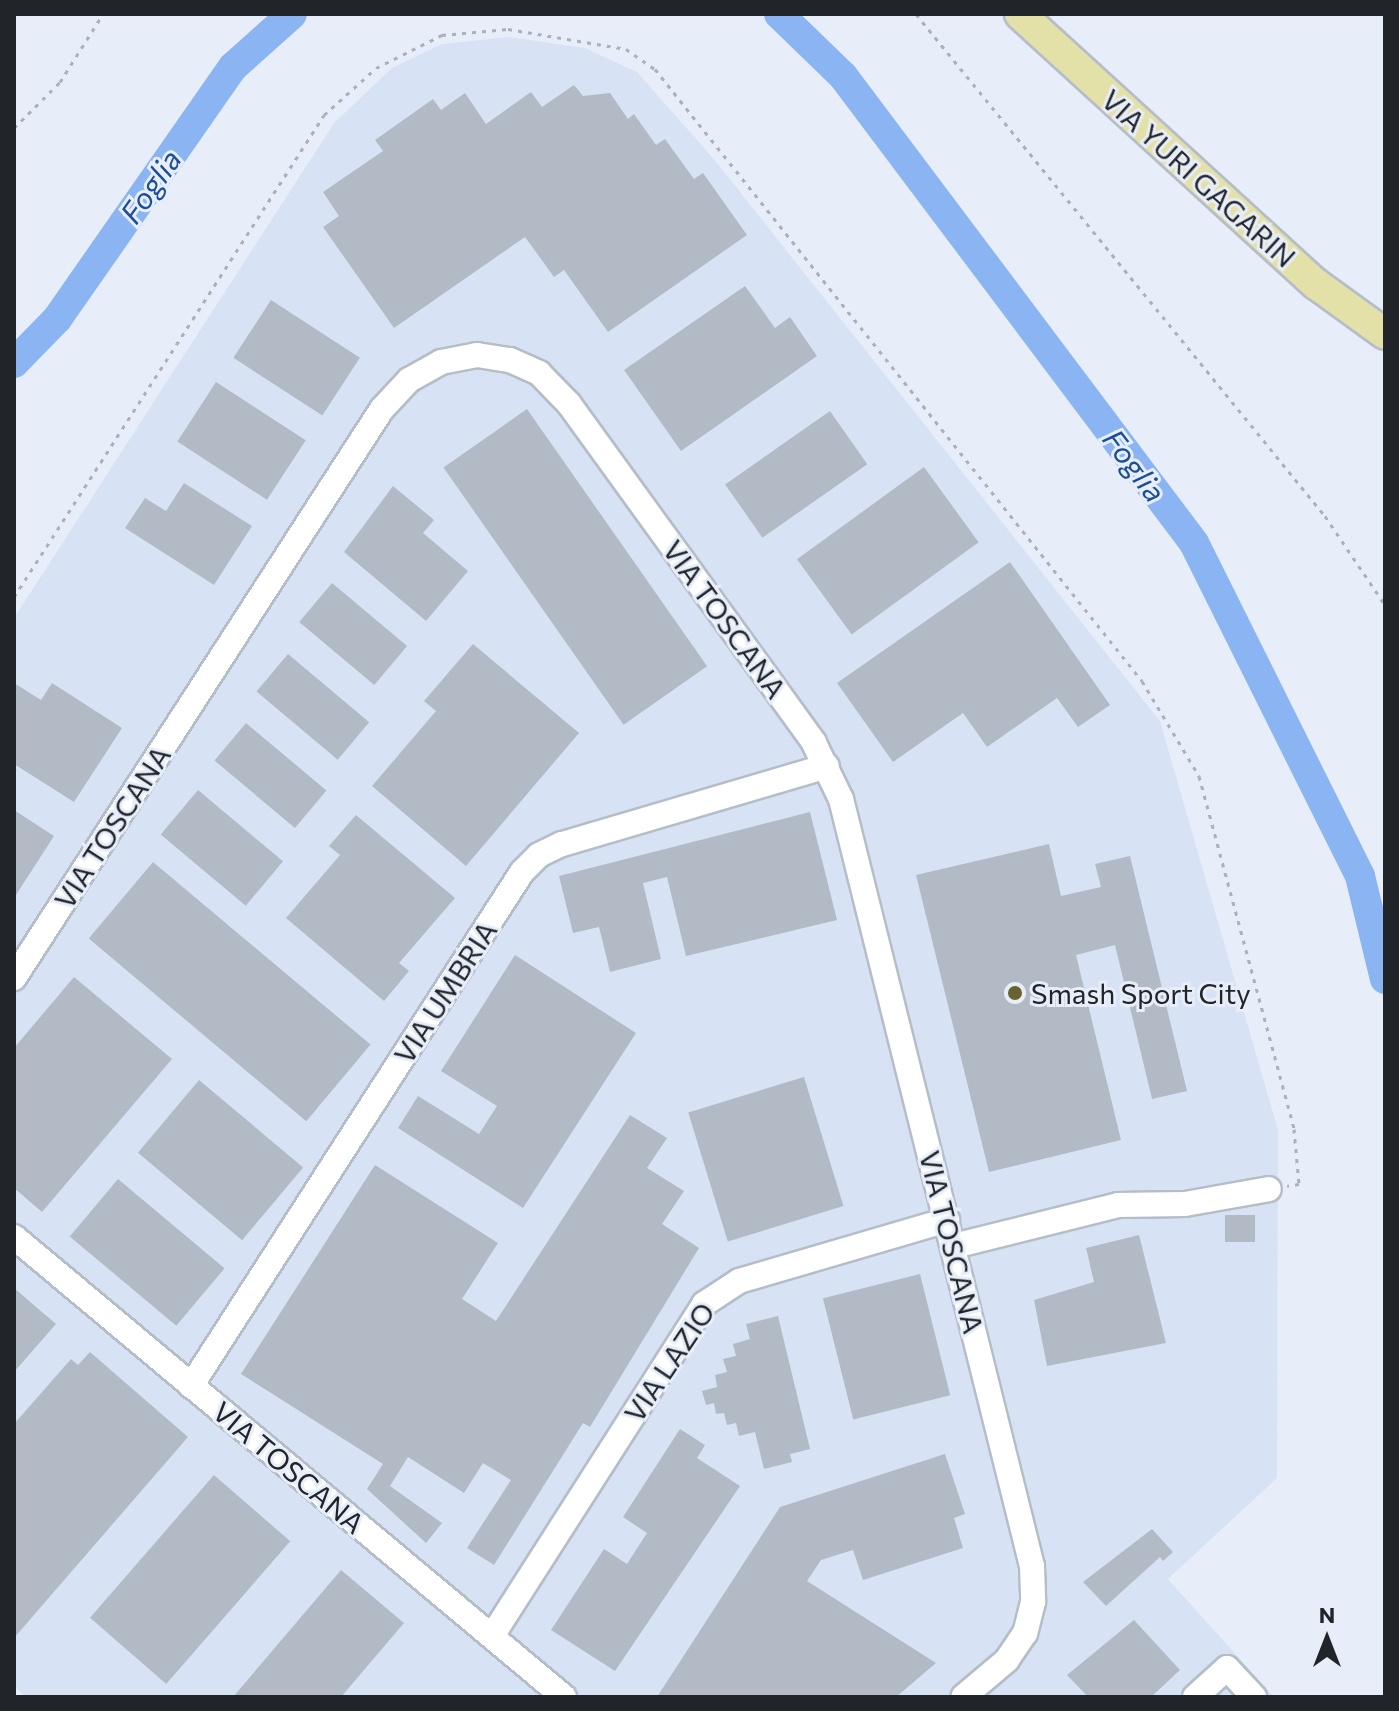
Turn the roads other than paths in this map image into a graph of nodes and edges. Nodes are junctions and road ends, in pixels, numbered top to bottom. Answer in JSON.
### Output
{"nodes":[{"id":1,"x":1020,"y":14,"type":"edge"},
{"id":2,"x":1385,"y":334,"type":"edge"},
{"id":3,"x":827,"y":766,"type":"junction"},
{"id":4,"x":14,"y":978,"type":"edge"},
{"id":5,"x":1269,"y":1189,"type":"road end"},
{"id":6,"x":947,"y":1220,"type":"junction"},
{"id":7,"x":14,"y":1237,"type":"edge"},
{"id":8,"x":954,"y":1246,"type":"junction"},
{"id":9,"x":191,"y":1386,"type":"junction"},
{"id":10,"x":492,"y":1636,"type":"junction"},
{"id":11,"x":564,"y":1697,"type":"edge"},
{"id":12,"x":963,"y":1697,"type":"edge"},
{"id":13,"x":1195,"y":1697,"type":"edge"},
{"id":14,"x":1254,"y":1697,"type":"edge"}],
"edges":[{"from":1,"to":2,"type":"main road","name":"VIA YURI GAGARIN"},
{"from":3,"to":4,"type":"street","name":"VIA TOSCANA"},
{"from":3,"to":6,"type":"street","name":"VIA TOSCANA"},
{"from":3,"to":9,"type":"street","name":"VIA UMBRIA"},
{"from":5,"to":8,"type":"street"},
{"from":6,"to":8,"type":"street","name":"VIA TOSCANA"},
{"from":6,"to":10,"type":"street","name":"VIA LAZIO"},
{"from":7,"to":9,"type":"street","name":"VIA TOSCANA"},
{"from":8,"to":12,"type":"street","name":"VIA TOSCANA"},
{"from":9,"to":10,"type":"street","name":"VIA TOSCANA"},
{"from":10,"to":11,"type":"street","name":"VIA TOSCANA"},
{"from":13,"to":14,"type":"street"}]}
